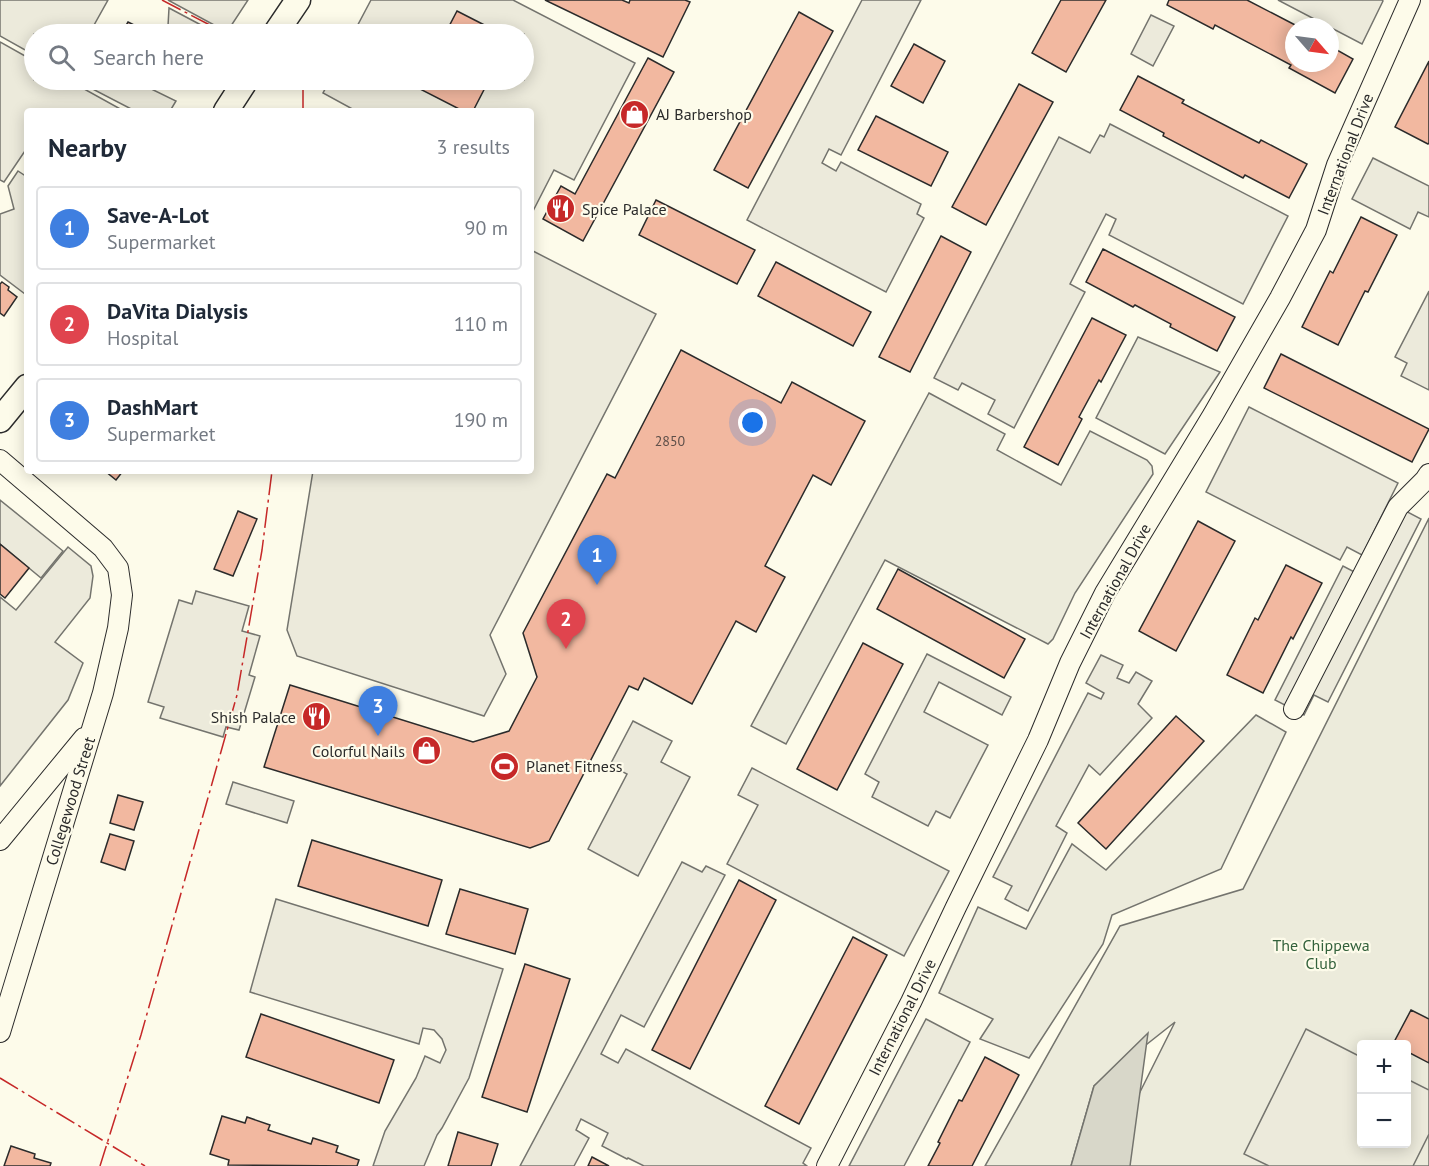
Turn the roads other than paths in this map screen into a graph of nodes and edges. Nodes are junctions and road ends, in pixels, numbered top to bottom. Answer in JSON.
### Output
{"nodes":[{"id":1,"x":298,"y":0,"type":"edge"},
{"id":2,"x":1410,"y":0,"type":"edge"},
{"id":3,"x":282,"y":24,"type":"edge"},
{"id":4,"x":240,"y":90,"type":"edge"},
{"id":5,"x":228,"y":108,"type":"edge"},
{"id":6,"x":24,"y":391,"type":"edge"},
{"id":7,"x":0,"y":420,"type":"edge"},
{"id":8,"x":0,"y":460,"type":"edge"},
{"id":9,"x":1429,"y":474,"type":"edge"},
{"id":10,"x":1294,"y":709,"type":"dead end"},
{"id":11,"x":91,"y":729,"type":"junction"},
{"id":12,"x":0,"y":840,"type":"edge"},
{"id":13,"x":0,"y":1032,"type":"edge"},
{"id":14,"x":827,"y":1166,"type":"edge"}],
"edges":[{"from":1,"to":3,"type":"main road"},
{"from":2,"to":14,"type":"street","name":"International Drive"},
{"from":4,"to":5,"type":"main road"},
{"from":6,"to":7,"type":"main road"},
{"from":8,"to":11,"type":"street","name":"Collegewood Street"},
{"from":9,"to":10,"type":"street"},
{"from":11,"to":12,"type":"street"},
{"from":11,"to":13,"type":"street","name":"Collegewood Street"}]}
